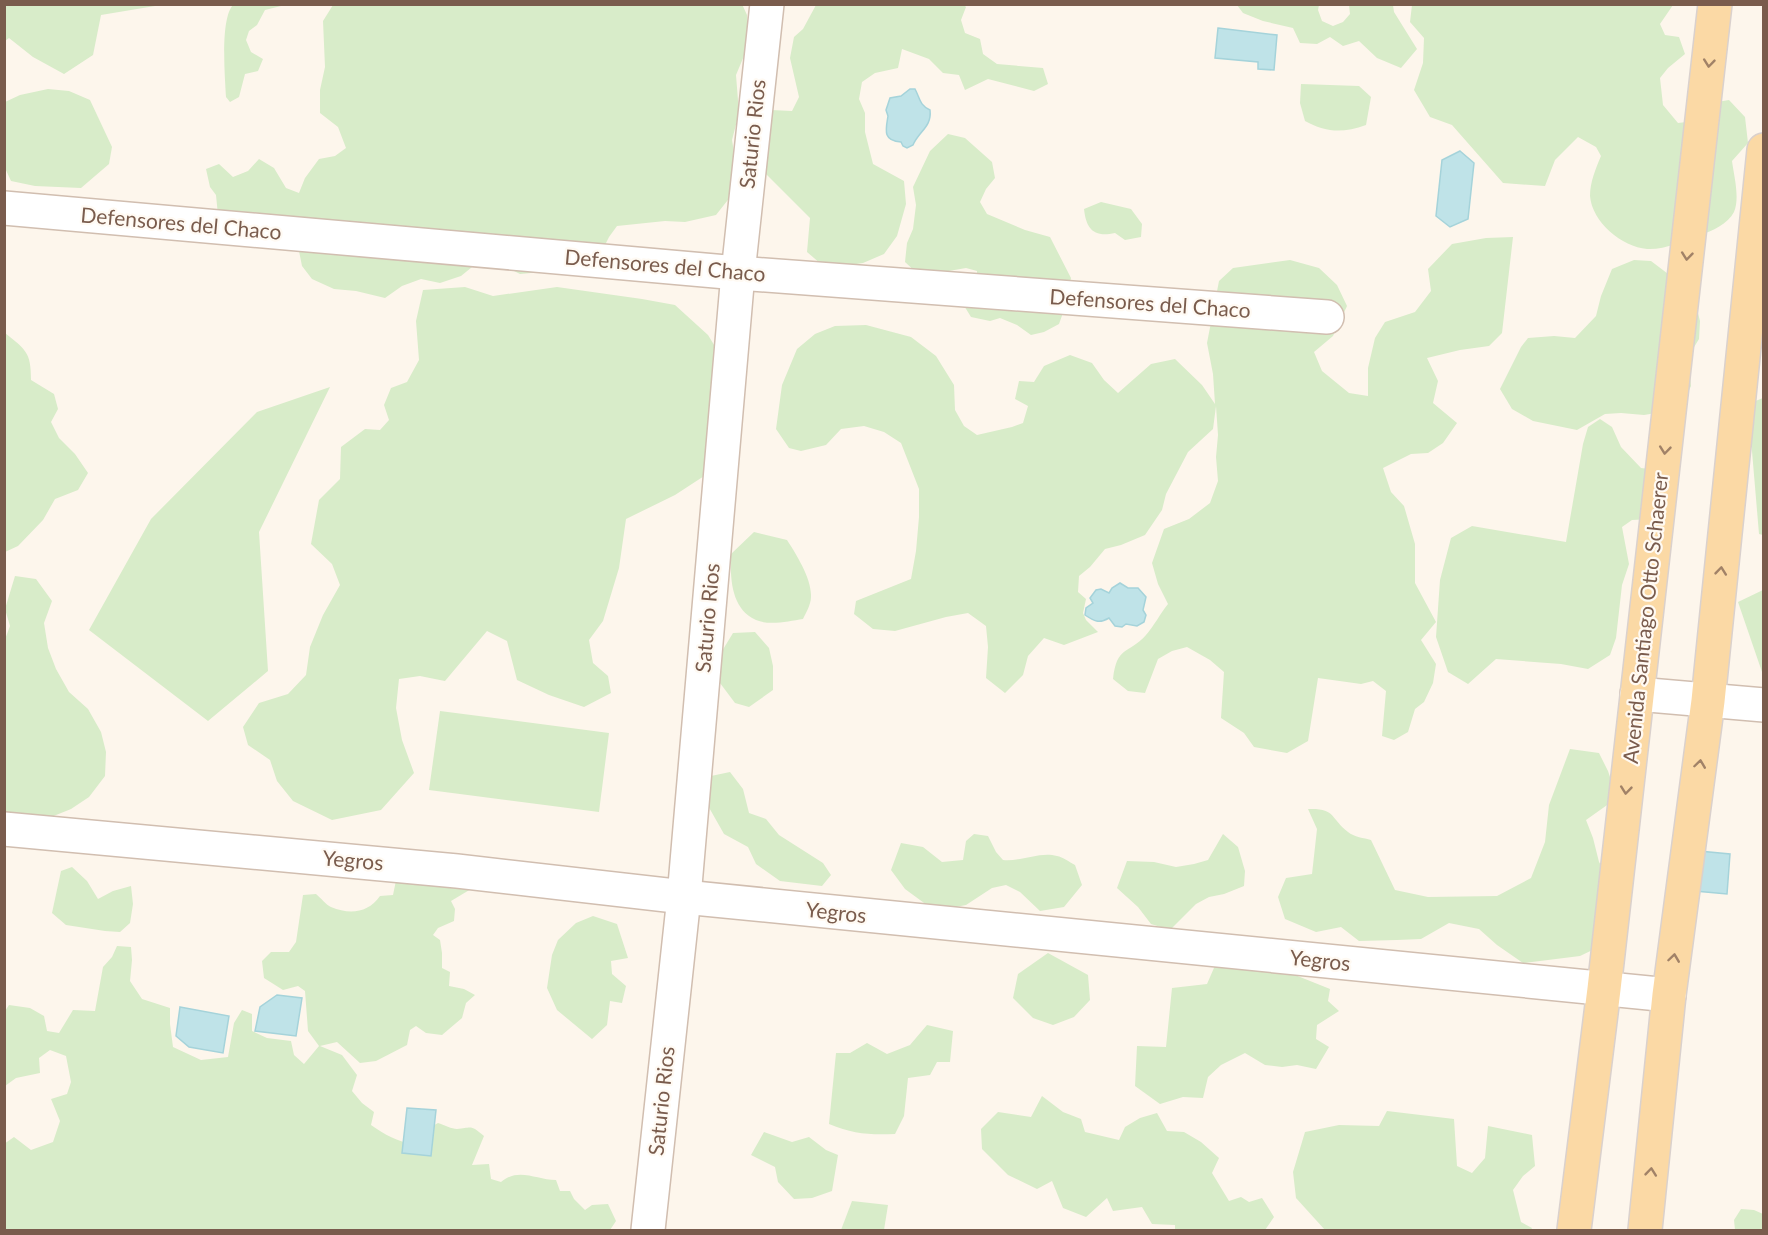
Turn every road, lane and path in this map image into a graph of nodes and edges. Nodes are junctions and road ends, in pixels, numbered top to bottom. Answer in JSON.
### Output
{"nodes":[{"id":1,"x":767,"y":4,"type":"edge"},
{"id":2,"x":1715,"y":4,"type":"edge"},
{"id":3,"x":1764,"y":150,"type":"edge"},
{"id":4,"x":4,"y":208,"type":"edge"},
{"id":5,"x":738,"y":273,"type":"junction"},
{"id":6,"x":1327,"y":317,"type":"dead end"},
{"id":7,"x":1637,"y":694,"type":"junction"},
{"id":8,"x":1708,"y":701,"type":"junction"},
{"id":9,"x":1764,"y":705,"type":"edge"},
{"id":10,"x":4,"y":829,"type":"edge"},
{"id":11,"x":684,"y":897,"type":"junction"},
{"id":12,"x":1604,"y":989,"type":"junction"},
{"id":13,"x":1668,"y":995,"type":"junction"},
{"id":14,"x":648,"y":1230,"type":"edge"},
{"id":15,"x":1574,"y":1230,"type":"edge"},
{"id":16,"x":1645,"y":1230,"type":"edge"}],
"edges":[{"from":1,"to":5,"type":"street","name":"Saturio Rios"},
{"from":2,"to":7,"type":"main road","name":"Avenida Santiago Otto Schaerer","one_way":true},
{"from":8,"to":3,"type":"main road","one_way":true},
{"from":4,"to":5,"type":"street","name":"Defensores del Chaco"},
{"from":5,"to":6,"type":"street","name":"Defensores del Chaco"},
{"from":5,"to":11,"type":"street","name":"Saturio Rios"},
{"from":7,"to":8,"type":"street"},
{"from":7,"to":12,"type":"main road","name":"Avenida Santiago Otto Schaerer","one_way":true},
{"from":8,"to":9,"type":"street"},
{"from":13,"to":8,"type":"main road","one_way":true},
{"from":10,"to":11,"type":"street","name":"Yegros"},
{"from":11,"to":12,"type":"street","name":"Yegros"},
{"from":11,"to":14,"type":"street","name":"Saturio Rios"},
{"from":12,"to":13,"type":"street","name":"Yegros"},
{"from":12,"to":15,"type":"main road","name":"Avenida Santiago Otto Schaerer"},
{"from":16,"to":13,"type":"main road","one_way":true}]}
